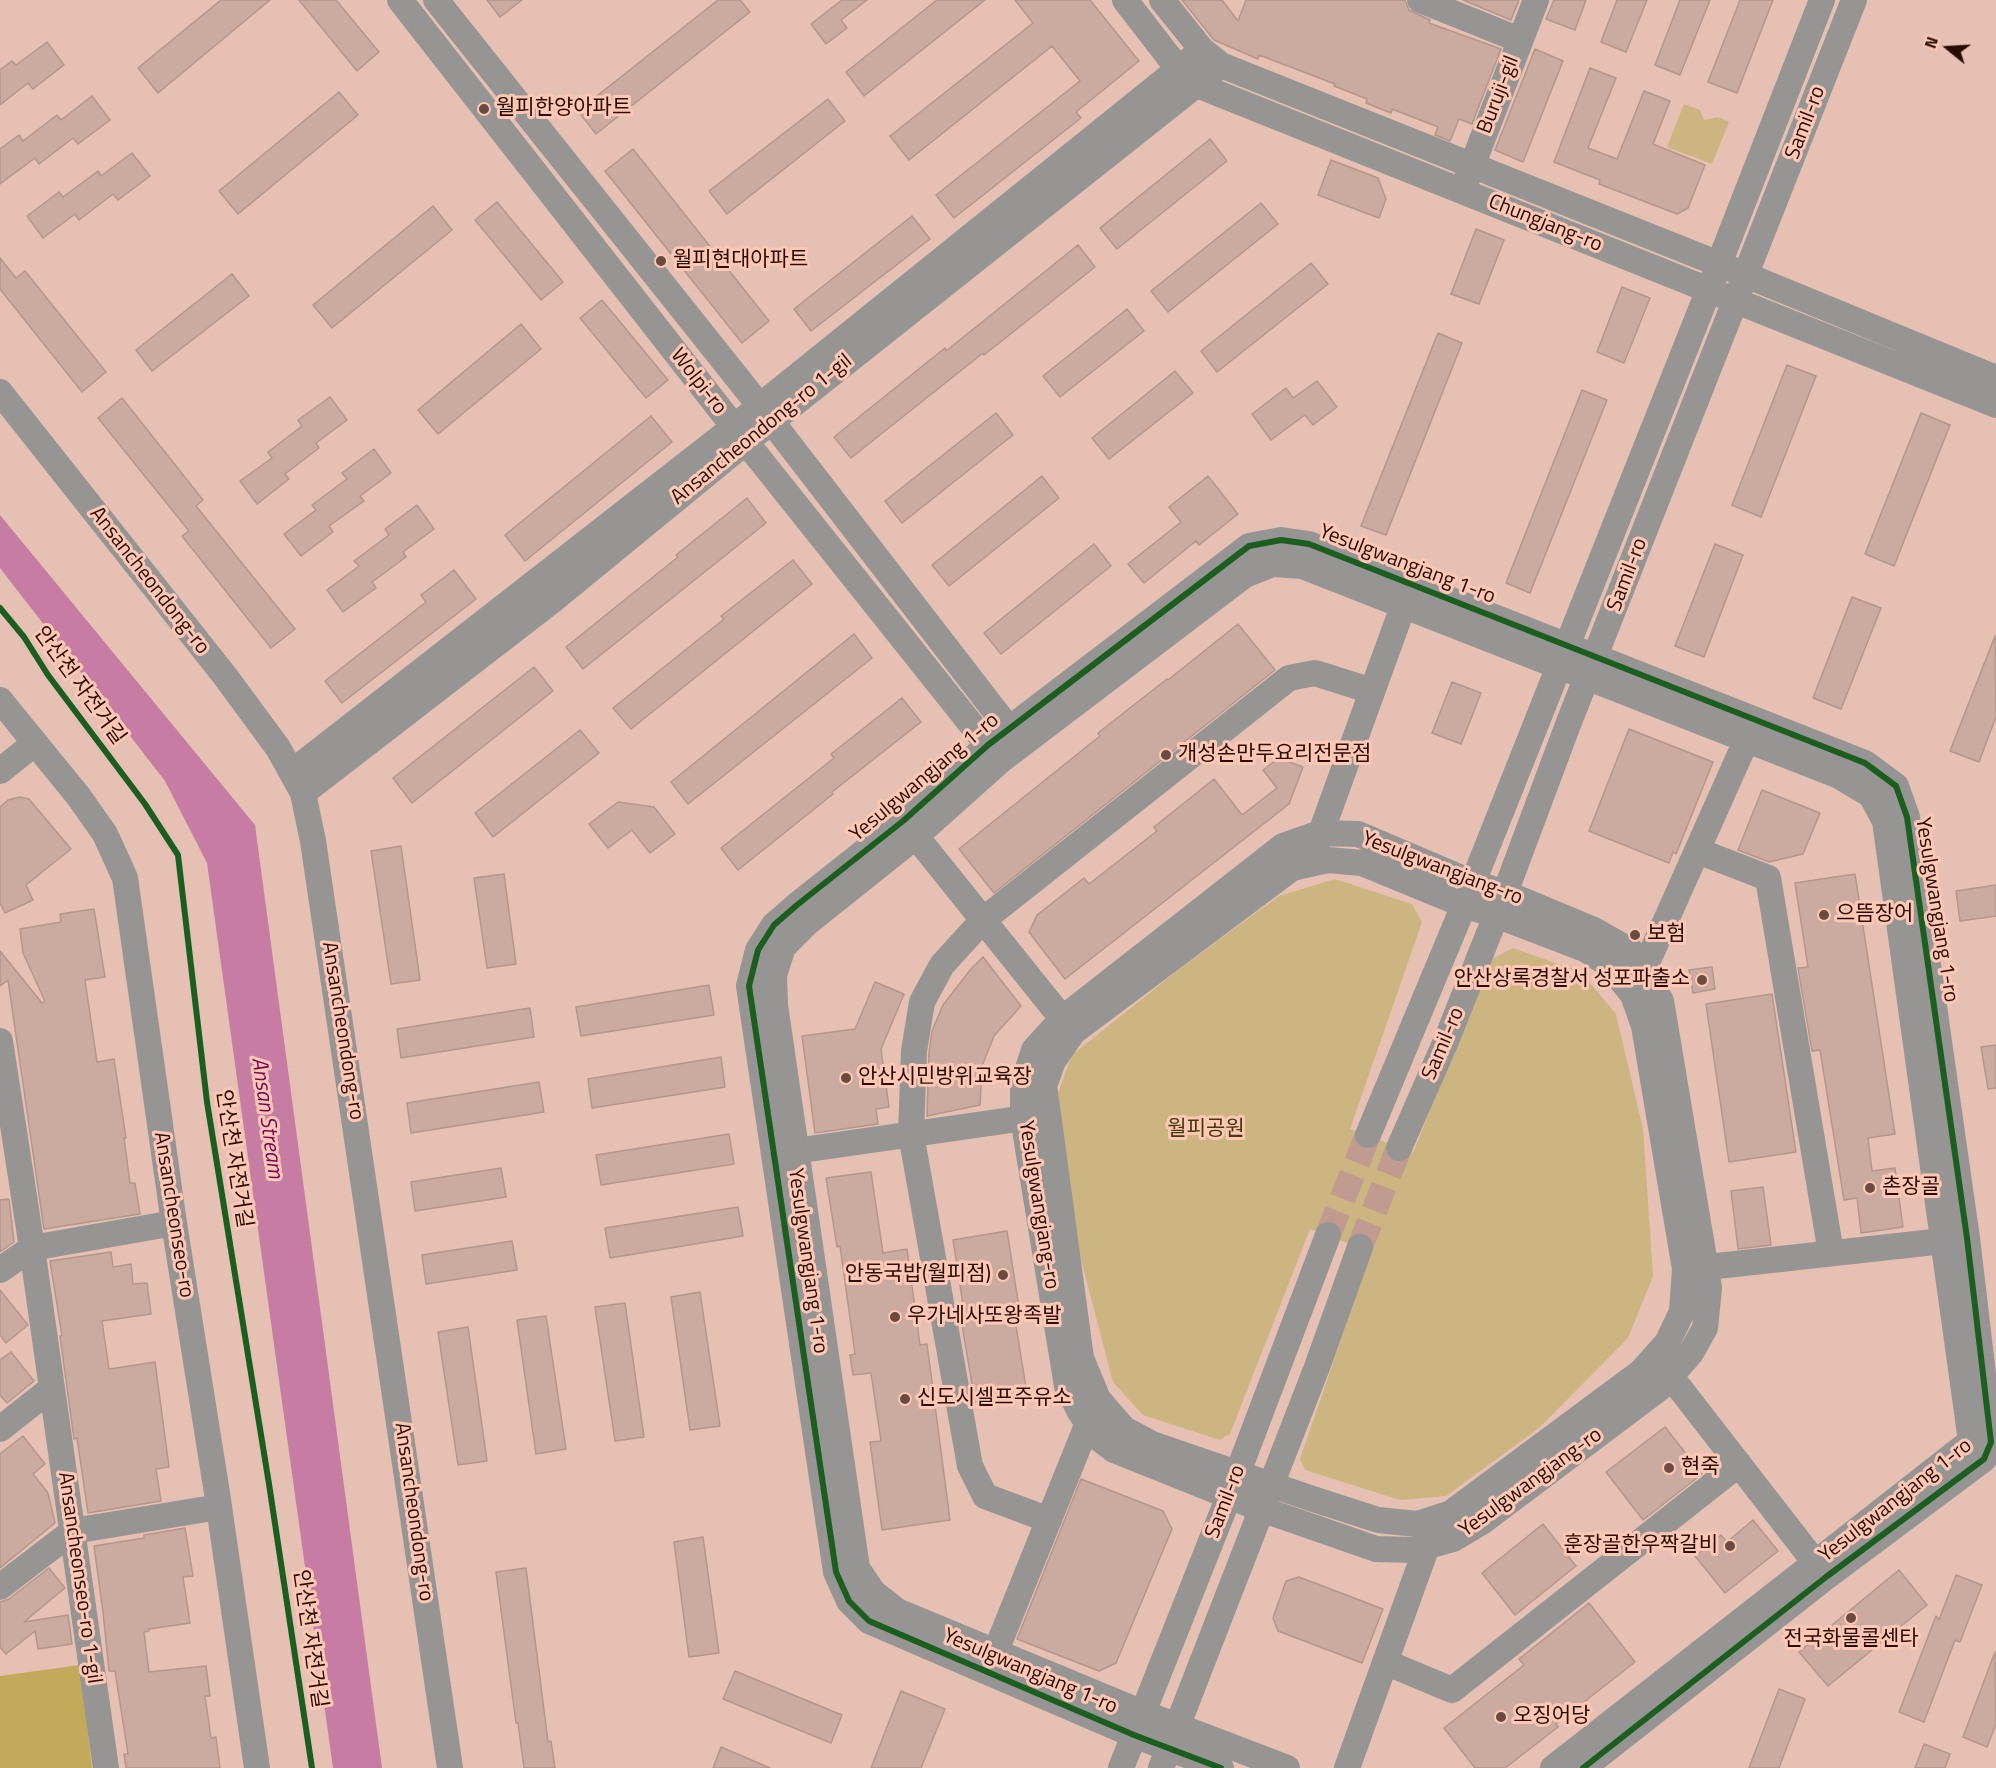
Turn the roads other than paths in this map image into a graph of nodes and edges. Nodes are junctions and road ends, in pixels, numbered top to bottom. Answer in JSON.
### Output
{"nodes":[{"id":1,"x":400,"y":0,"type":"edge"},
{"id":2,"x":436,"y":0,"type":"edge"},
{"id":3,"x":1125,"y":0,"type":"edge"},
{"id":4,"x":1162,"y":0,"type":"edge"},
{"id":5,"x":1420,"y":0,"type":"edge"},
{"id":6,"x":1536,"y":0,"type":"edge"},
{"id":7,"x":1822,"y":0,"type":"edge"},
{"id":8,"x":1854,"y":0,"type":"edge"},
{"id":9,"x":1520,"y":40,"type":"junction"},
{"id":10,"x":1212,"y":58,"type":"junction"},
{"id":11,"x":1188,"y":77,"type":"junction"},
{"id":12,"x":1472,"y":165,"type":"junction"},
{"id":13,"x":1462,"y":190,"type":"junction"},
{"id":14,"x":1719,"y":264,"type":"junction"},
{"id":15,"x":1746,"y":276,"type":"junction"},
{"id":16,"x":1708,"y":291,"type":"junction"},
{"id":17,"x":1735,"y":302,"type":"junction"},
{"id":18,"x":1996,"y":378,"type":"edge"},
{"id":19,"x":0,"y":392,"type":"edge"},
{"id":20,"x":1996,"y":405,"type":"edge"},
{"id":21,"x":765,"y":414,"type":"junction"},
{"id":22,"x":740,"y":434,"type":"junction"},
{"id":23,"x":1407,"y":594,"type":"junction"},
{"id":24,"x":1562,"y":655,"type":"junction"},
{"id":25,"x":1592,"y":667,"type":"junction"},
{"id":26,"x":1372,"y":691,"type":"junction"},
{"id":27,"x":0,"y":700,"type":"edge"},
{"id":28,"x":1751,"y":730,"type":"junction"},
{"id":29,"x":1015,"y":737,"type":"junction"},
{"id":30,"x":35,"y":743,"type":"junction"},
{"id":31,"x":994,"y":753,"type":"junction"},
{"id":32,"x":0,"y":771,"type":"edge"},
{"id":33,"x":297,"y":783,"type":"junction"},
{"id":34,"x":909,"y":829,"type":"junction"},
{"id":35,"x":1320,"y":833,"type":"junction"},
{"id":36,"x":1698,"y":850,"type":"junction"},
{"id":37,"x":1309,"y":864,"type":"junction"},
{"id":38,"x":1469,"y":894,"type":"junction"},
{"id":39,"x":1500,"y":904,"type":"junction"},
{"id":40,"x":983,"y":920,"type":"junction"},
{"id":41,"x":1644,"y":969,"type":"junction"},
{"id":42,"x":1633,"y":995,"type":"junction"},
{"id":43,"x":1068,"y":1025,"type":"junction"},
{"id":44,"x":0,"y":1041,"type":"edge"},
{"id":45,"x":1036,"y":1116,"type":"junction"},
{"id":46,"x":911,"y":1134,"type":"junction"},
{"id":47,"x":1368,"y":1135,"type":"tunnel mouth"},
{"id":48,"x":1399,"y":1148,"type":"tunnel mouth"},
{"id":49,"x":785,"y":1152,"type":"junction"},
{"id":50,"x":174,"y":1223,"type":"junction"},
{"id":51,"x":1328,"y":1235,"type":"tunnel mouth"},
{"id":52,"x":1956,"y":1239,"type":"junction"},
{"id":53,"x":1360,"y":1247,"type":"tunnel mouth"},
{"id":54,"x":32,"y":1248,"type":"junction"},
{"id":55,"x":1831,"y":1253,"type":"junction"},
{"id":56,"x":1696,"y":1268,"type":"junction"},
{"id":57,"x":0,"y":1270,"type":"edge"},
{"id":58,"x":1978,"y":1326,"type":"junction"},
{"id":59,"x":1655,"y":1357,"type":"junction"},
{"id":60,"x":1670,"y":1377,"type":"junction"},
{"id":61,"x":1996,"y":1377,"type":"edge"},
{"id":62,"x":52,"y":1388,"type":"junction"},
{"id":63,"x":1098,"y":1399,"type":"junction"},
{"id":64,"x":1088,"y":1423,"type":"junction"},
{"id":65,"x":0,"y":1429,"type":"edge"},
{"id":66,"x":1988,"y":1451,"type":"edge"},
{"id":67,"x":1739,"y":1464,"type":"junction"},
{"id":68,"x":1233,"y":1485,"type":"junction"},
{"id":69,"x":1271,"y":1485,"type":"junction"},
{"id":70,"x":219,"y":1507,"type":"junction"},
{"id":71,"x":1261,"y":1509,"type":"junction"},
{"id":72,"x":1437,"y":1518,"type":"junction"},
{"id":73,"x":1049,"y":1520,"type":"junction"},
{"id":74,"x":73,"y":1531,"type":"junction"},
{"id":75,"x":1427,"y":1545,"type":"junction"},
{"id":76,"x":1821,"y":1569,"type":"junction"},
{"id":77,"x":0,"y":1587,"type":"edge"},
{"id":78,"x":991,"y":1662,"type":"junction"},
{"id":79,"x":1385,"y":1662,"type":"junction"},
{"id":80,"x":1138,"y":1724,"type":"junction"},
{"id":81,"x":1169,"y":1748,"type":"edge"},
{"id":82,"x":106,"y":1768,"type":"edge"},
{"id":83,"x":257,"y":1768,"type":"edge"},
{"id":84,"x":450,"y":1768,"type":"edge"},
{"id":85,"x":1121,"y":1768,"type":"edge"},
{"id":86,"x":1221,"y":1768,"type":"edge"},
{"id":87,"x":1287,"y":1768,"type":"edge"},
{"id":88,"x":1347,"y":1768,"type":"edge"},
{"id":89,"x":1553,"y":1768,"type":"edge"},
{"id":90,"x":1583,"y":1768,"type":"edge"}],
"edges":[{"from":1,"to":22,"type":"street","name":"Wolpi-ro"},
{"from":2,"to":21,"type":"street","name":"Wolpi-ro"},
{"from":3,"to":11,"type":"street"},
{"from":4,"to":10,"type":"street","name":"Chungjang-ro"},
{"from":5,"to":9,"type":"street"},
{"from":6,"to":9,"type":"street","name":"Buruji-gil"},
{"from":7,"to":14,"type":"street","name":"Samil-ro"},
{"from":8,"to":15,"type":"street","name":"Samil-ro"},
{"from":9,"to":12,"type":"street","name":"Buruji-gil"},
{"from":10,"to":11,"type":"street","name":"Ansancheondong-ro 1-gil"},
{"from":10,"to":12,"type":"street","name":"Chungjang-ro"},
{"from":11,"to":13,"type":"street","name":"Chungjang-ro"},
{"from":11,"to":21,"type":"street","name":"Ansancheondong-ro 1-gil"},
{"from":12,"to":13,"type":"street","name":"Buruji-gil"},
{"from":12,"to":14,"type":"street","name":"Chungjang-ro"},
{"from":13,"to":16,"type":"street","name":"Chungjang-ro"},
{"from":14,"to":15,"type":"street","name":"Chungjang-ro"},
{"from":14,"to":16,"type":"street","name":"Samil-ro"},
{"from":15,"to":17,"type":"street","name":"Samil-ro"},
{"from":15,"to":18,"type":"street","name":"Chungjang-ro"},
{"from":16,"to":17,"type":"street","name":"Chungjang-ro"},
{"from":16,"to":24,"type":"street","name":"Samil-ro"},
{"from":17,"to":20,"type":"street","name":"Chungjang-ro"},
{"from":17,"to":25,"type":"street","name":"Samil-ro"},
{"from":19,"to":33,"type":"street","name":"Ansancheondong-ro"},
{"from":21,"to":22,"type":"street","name":"Ansancheondong-ro 1-gil"},
{"from":21,"to":29,"type":"street","name":"Wolpi-ro"},
{"from":22,"to":31,"type":"street","name":"Wolpi-ro"},
{"from":22,"to":33,"type":"street","name":"Ansancheondong-ro 1-gil"},
{"from":23,"to":24,"type":"street","name":"Yesulgwangjang 1-ro"},
{"from":23,"to":26,"type":"street"},
{"from":23,"to":29,"type":"street","name":"Yesulgwangjang 1-ro"},
{"from":24,"to":25,"type":"street","name":"Yesulgwangjang 1-ro"},
{"from":24,"to":38,"type":"street","name":"Samil-ro"},
{"from":25,"to":28,"type":"street","name":"Yesulgwangjang 1-ro"},
{"from":25,"to":39,"type":"street","name":"Samil-ro"},
{"from":26,"to":35,"type":"street"},
{"from":26,"to":40,"type":"street"},
{"from":27,"to":30,"type":"street","name":"Ansancheonseo-ro"},
{"from":28,"to":36,"type":"street"},
{"from":28,"to":52,"type":"street","name":"Yesulgwangjang 1-ro"},
{"from":29,"to":31,"type":"street","name":"Yesulgwangjang 1-ro"},
{"from":30,"to":32,"type":"street"},
{"from":30,"to":50,"type":"street","name":"Ansancheonseo-ro"},
{"from":31,"to":34,"type":"street","name":"Yesulgwangjang 1-ro"},
{"from":33,"to":84,"type":"street","name":"Ansancheondong-ro"},
{"from":34,"to":40,"type":"street"},
{"from":34,"to":49,"type":"street","name":"Yesulgwangjang 1-ro"},
{"from":35,"to":37,"type":"street"},
{"from":35,"to":38,"type":"street","name":"Yesulgwangjang-ro"},
{"from":35,"to":43,"type":"street","name":"Yesulgwangjang-ro"},
{"from":36,"to":41,"type":"street"},
{"from":36,"to":55,"type":"street"},
{"from":37,"to":38,"type":"street","name":"Yesulgwangjang-ro"},
{"from":37,"to":43,"type":"street","name":"Yesulgwangjang-ro"},
{"from":38,"to":39,"type":"street","name":"Yesulgwangjang-ro"},
{"from":38,"to":47,"type":"street","name":"Samil-ro"},
{"from":39,"to":41,"type":"street","name":"Yesulgwangjang-ro"},
{"from":39,"to":42,"type":"street","name":"Yesulgwangjang-ro"},
{"from":39,"to":48,"type":"street","name":"Samil-ro"},
{"from":40,"to":43,"type":"street"},
{"from":40,"to":46,"type":"street"},
{"from":41,"to":42,"type":"street"},
{"from":41,"to":56,"type":"street","name":"Yesulgwangjang-ro"},
{"from":42,"to":56,"type":"street","name":"Yesulgwangjang-ro"},
{"from":43,"to":45,"type":"street","name":"Yesulgwangjang-ro"},
{"from":44,"to":54,"type":"street","name":"Ansancheonseo-ro 1-gil"},
{"from":45,"to":46,"type":"street"},
{"from":45,"to":63,"type":"street","name":"Yesulgwangjang-ro"},
{"from":45,"to":64,"type":"street","name":"Yesulgwangjang-ro"},
{"from":46,"to":49,"type":"street"},
{"from":46,"to":73,"type":"street"},
{"from":49,"to":78,"type":"street","name":"Yesulgwangjang 1-ro"},
{"from":50,"to":54,"type":"street"},
{"from":50,"to":70,"type":"street","name":"Ansancheonseo-ro"},
{"from":51,"to":68,"type":"street","name":"Samil-ro"},
{"from":52,"to":55,"type":"street"},
{"from":52,"to":58,"type":"street","name":"Yesulgwangjang 1-ro"},
{"from":52,"to":66,"type":"street","name":"Yesulgwangjang 1-ro"},
{"from":53,"to":69,"type":"street","name":"Samil-ro"},
{"from":54,"to":57,"type":"street"},
{"from":54,"to":62,"type":"street","name":"Ansancheonseo-ro 1-gil"},
{"from":55,"to":56,"type":"street"},
{"from":56,"to":59,"type":"street","name":"Yesulgwangjang-ro"},
{"from":56,"to":60,"type":"street","name":"Yesulgwangjang-ro"},
{"from":58,"to":61,"type":"street"},
{"from":58,"to":66,"type":"street","name":"Yesulgwangjang 1-ro"},
{"from":59,"to":60,"type":"street"},
{"from":59,"to":72,"type":"street","name":"Yesulgwangjang-ro"},
{"from":60,"to":67,"type":"street"},
{"from":60,"to":75,"type":"street","name":"Yesulgwangjang-ro"},
{"from":62,"to":65,"type":"street"},
{"from":62,"to":74,"type":"street","name":"Ansancheonseo-ro 1-gil"},
{"from":63,"to":64,"type":"street"},
{"from":63,"to":68,"type":"street","name":"Yesulgwangjang-ro"},
{"from":64,"to":68,"type":"street","name":"Yesulgwangjang-ro"},
{"from":64,"to":73,"type":"street"},
{"from":66,"to":76,"type":"street","name":"Yesulgwangjang 1-ro"},
{"from":67,"to":76,"type":"street"},
{"from":67,"to":79,"type":"street"},
{"from":68,"to":69,"type":"street","name":"Yesulgwangjang-ro"},
{"from":68,"to":71,"type":"street","name":"Yesulgwangjang-ro"},
{"from":68,"to":80,"type":"street","name":"Samil-ro"},
{"from":69,"to":71,"type":"street","name":"Samil-ro"},
{"from":69,"to":72,"type":"street","name":"Yesulgwangjang-ro"},
{"from":70,"to":74,"type":"street"},
{"from":70,"to":83,"type":"street","name":"Ansancheonseo-ro"},
{"from":71,"to":75,"type":"street","name":"Yesulgwangjang-ro"},
{"from":71,"to":81,"type":"street","name":"Samil-ro"},
{"from":72,"to":75,"type":"street"},
{"from":73,"to":78,"type":"street"},
{"from":74,"to":77,"type":"street"},
{"from":74,"to":82,"type":"street","name":"Ansancheonseo-ro 1-gil"},
{"from":75,"to":79,"type":"street"},
{"from":76,"to":89,"type":"street","name":"Yesulgwangjang 1-ro"},
{"from":76,"to":90,"type":"street","name":"Yesulgwangjang 1-ro"},
{"from":78,"to":80,"type":"street","name":"Yesulgwangjang 1-ro"},
{"from":79,"to":88,"type":"street"},
{"from":80,"to":81,"type":"street","name":"Yesulgwangjang 1-ro"},
{"from":80,"to":85,"type":"street","name":"Samil-ro"},
{"from":81,"to":86,"type":"street","name":"Yesulgwangjang 1-ro"},
{"from":81,"to":87,"type":"street","name":"Yesulgwangjang 1-ro"}]}
